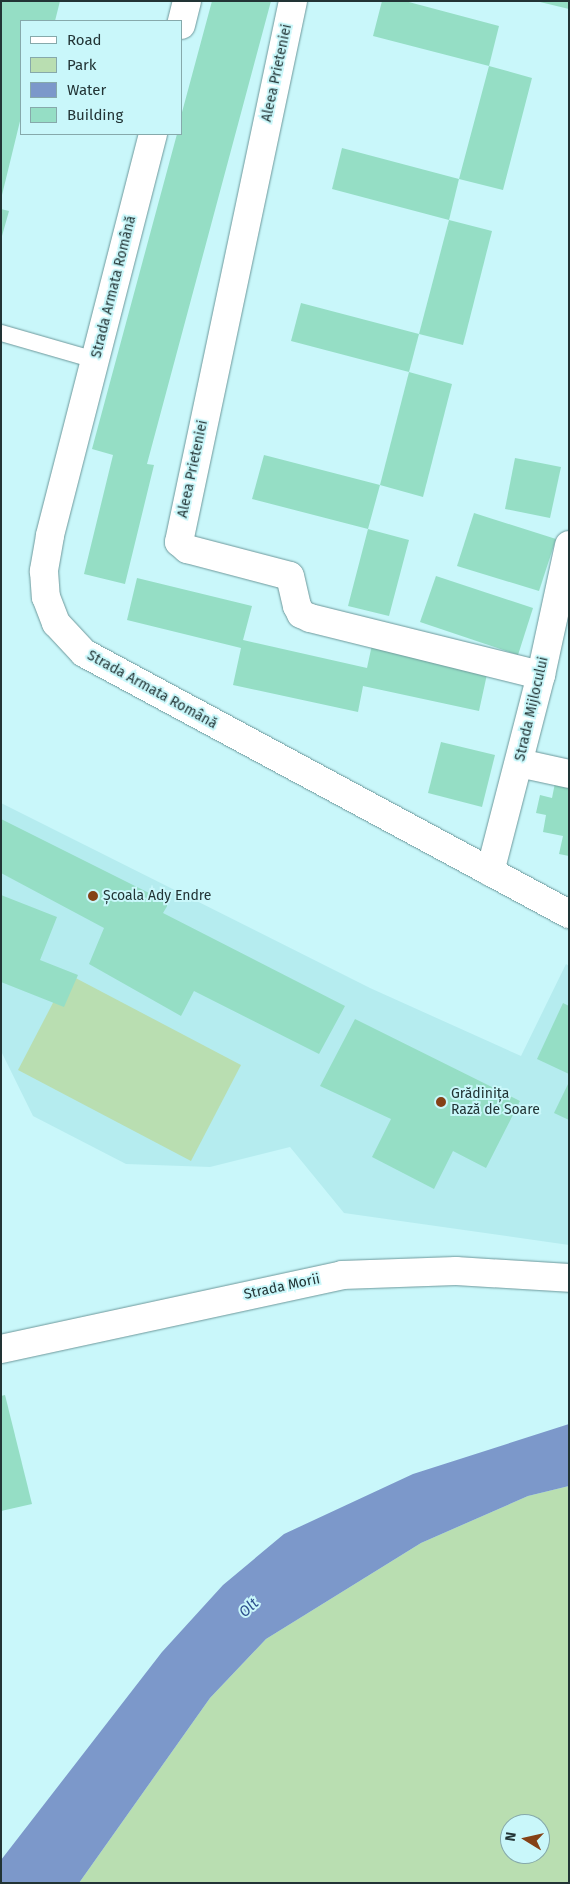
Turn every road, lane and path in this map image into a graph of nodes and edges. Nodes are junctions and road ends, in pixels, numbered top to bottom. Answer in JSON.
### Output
{"nodes":[{"id":1,"x":187,"y":1,"type":"edge"},
{"id":2,"x":293,"y":1,"type":"edge"},
{"id":3,"x":182,"y":21,"type":"edge"},
{"id":4,"x":153,"y":135,"type":"edge"},
{"id":5,"x":1,"y":334,"type":"edge"},
{"id":6,"x":95,"y":360,"type":"junction"},
{"id":7,"x":569,"y":544,"type":"edge"},
{"id":8,"x":541,"y":676,"type":"junction"},
{"id":9,"x":519,"y":763,"type":"junction"},
{"id":10,"x":569,"y":774,"type":"edge"},
{"id":11,"x":490,"y":872,"type":"junction"},
{"id":12,"x":569,"y":914,"type":"edge"},
{"id":13,"x":569,"y":1278,"type":"edge"},
{"id":14,"x":1,"y":1349,"type":"edge"}],
"edges":[{"from":1,"to":3,"type":"street"},
{"from":2,"to":8,"type":"street","name":"Aleea Prieteniei"},
{"from":4,"to":6,"type":"street","name":"Strada Armata Română"},
{"from":5,"to":6,"type":"lane"},
{"from":6,"to":11,"type":"street","name":"Strada Armata Română"},
{"from":7,"to":8,"type":"street","name":"Strada Mijlocului"},
{"from":8,"to":9,"type":"street","name":"Strada Mijlocului"},
{"from":9,"to":10,"type":"street"},
{"from":9,"to":11,"type":"street","name":"Strada Mijlocului"},
{"from":11,"to":12,"type":"street","name":"Strada Armata Română"},
{"from":13,"to":14,"type":"street","name":"Strada Morii"}]}
